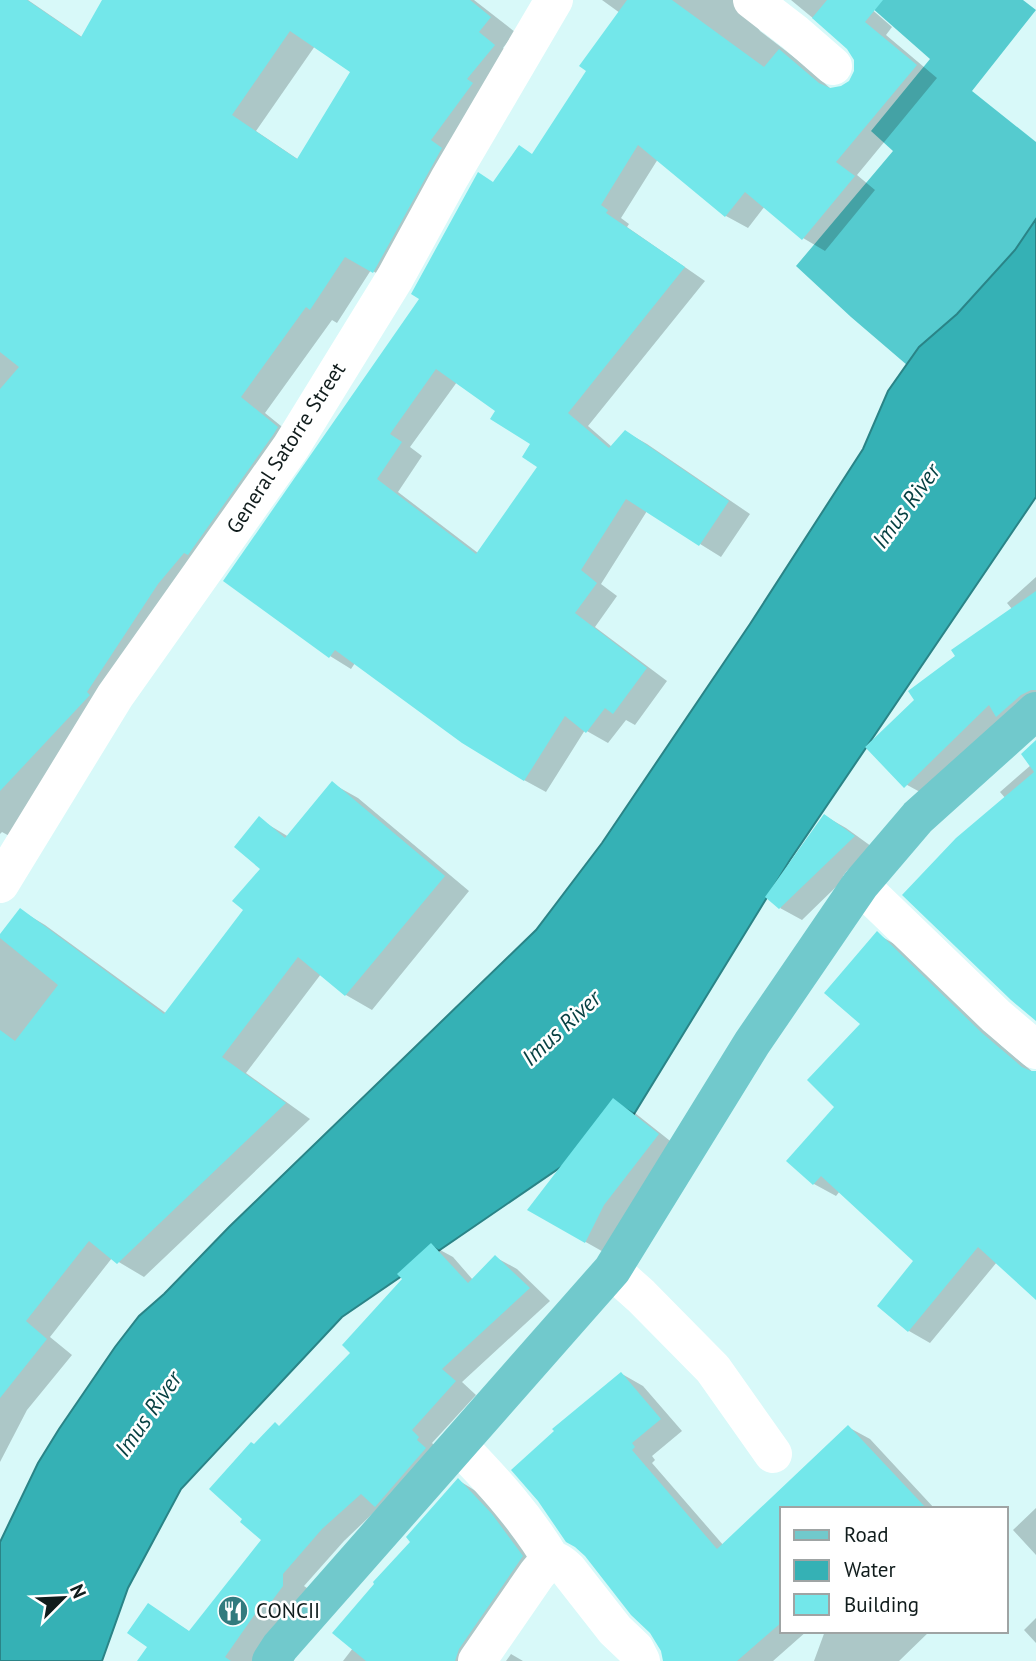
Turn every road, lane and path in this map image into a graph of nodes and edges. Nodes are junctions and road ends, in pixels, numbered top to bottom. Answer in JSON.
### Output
{"nodes":[{"id":1,"x":554,"y":0,"type":"edge"},
{"id":2,"x":752,"y":0,"type":"edge"},
{"id":3,"x":833,"y":66,"type":"dead end"},
{"id":4,"x":1036,"y":711,"type":"edge"},
{"id":5,"x":2,"y":875,"type":"edge"},
{"id":6,"x":860,"y":885,"type":"junction"},
{"id":7,"x":1036,"y":1050,"type":"edge"},
{"id":8,"x":612,"y":1270,"type":"junction"},
{"id":9,"x":458,"y":1445,"type":"junction"},
{"id":10,"x":773,"y":1454,"type":"dead end"},
{"id":11,"x":552,"y":1560,"type":"junction"},
{"id":12,"x":271,"y":1661,"type":"edge"},
{"id":13,"x":477,"y":1661,"type":"edge"},
{"id":14,"x":641,"y":1661,"type":"edge"}],
"edges":[{"from":1,"to":5,"type":"street","name":"General Satorre Street"},
{"from":2,"to":3,"type":"street"},
{"from":4,"to":6,"type":"main road"},
{"from":6,"to":7,"type":"street"},
{"from":6,"to":8,"type":"main road"},
{"from":8,"to":9,"type":"main road"},
{"from":8,"to":10,"type":"street"},
{"from":9,"to":11,"type":"street"},
{"from":9,"to":12,"type":"main road"},
{"from":11,"to":13,"type":"street"},
{"from":11,"to":14,"type":"street"}]}
